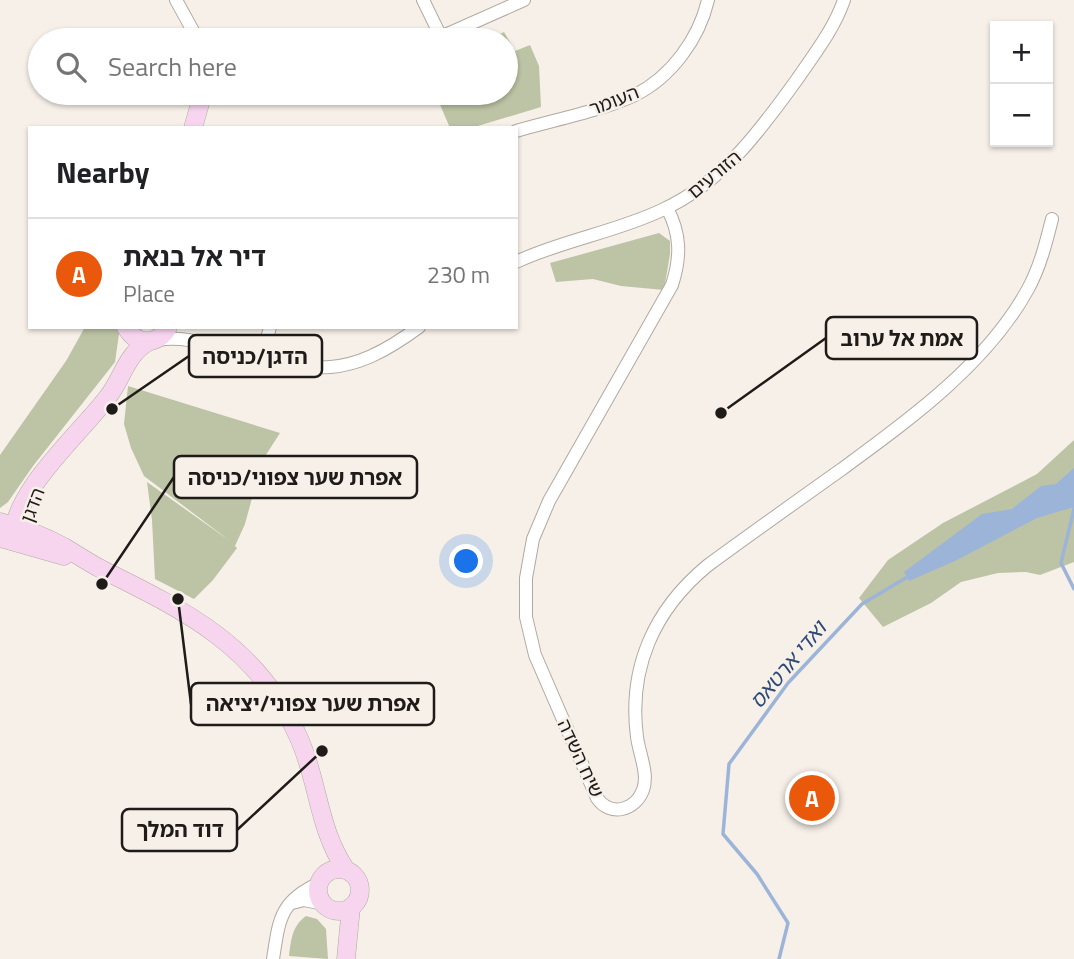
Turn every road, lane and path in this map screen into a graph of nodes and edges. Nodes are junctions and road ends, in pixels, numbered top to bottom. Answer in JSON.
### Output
{"nodes":[{"id":1,"x":176,"y":0,"type":"edge"},
{"id":2,"x":423,"y":0,"type":"edge"},
{"id":3,"x":524,"y":0,"type":"edge"},
{"id":4,"x":708,"y":0,"type":"edge"},
{"id":5,"x":844,"y":0,"type":"edge"},
{"id":6,"x":191,"y":28,"type":"edge"},
{"id":7,"x":433,"y":28,"type":"edge"},
{"id":8,"x":462,"y":28,"type":"edge"},
{"id":9,"x":200,"y":105,"type":"edge"},
{"id":10,"x":194,"y":126,"type":"edge"},
{"id":11,"x":518,"y":130,"type":"edge"},
{"id":12,"x":667,"y":208,"type":"junction"},
{"id":13,"x":1052,"y":219,"type":"dead end"},
{"id":14,"x":518,"y":261,"type":"edge"},
{"id":15,"x":126,"y":329,"type":"edge"},
{"id":16,"x":128,"y":329,"type":"edge"},
{"id":17,"x":180,"y":329,"type":"edge"},
{"id":18,"x":269,"y":329,"type":"edge"},
{"id":19,"x":416,"y":329,"type":"edge"},
{"id":20,"x":158,"y":336,"type":"edge"},
{"id":21,"x":200,"y":342,"type":"junction"},
{"id":22,"x":262,"y":358,"type":"junction"},
{"id":23,"x":127,"y":365,"type":"junction"},
{"id":24,"x":9,"y":531,"type":"edge"},
{"id":25,"x":327,"y":837,"type":"junction"},
{"id":26,"x":346,"y":870,"type":"junction"},
{"id":27,"x":321,"y":880,"type":"junction"},
{"id":28,"x":291,"y":903,"type":"junction"},
{"id":29,"x":326,"y":906,"type":"junction"},
{"id":30,"x":351,"y":907,"type":"junction"},
{"id":31,"x":273,"y":959,"type":"edge"},
{"id":32,"x":338,"y":959,"type":"edge"},
{"id":33,"x":346,"y":959,"type":"edge"}],
"edges":[{"from":1,"to":6,"type":"street"},
{"from":2,"to":7,"type":"street"},
{"from":3,"to":8,"type":"street"},
{"from":4,"to":11,"type":"street","name":"העומר"},
{"from":5,"to":12,"type":"street","name":"הזורעים"},
{"from":9,"to":10,"type":"street"},
{"from":12,"to":13,"type":"street","name":"שיח השדה"},
{"from":12,"to":14,"type":"street","name":"הזורעים"},
{"from":15,"to":23,"type":"street"},
{"from":16,"to":20,"type":"street"},
{"from":17,"to":21,"type":"street"},
{"from":18,"to":22,"type":"street"},
{"from":19,"to":22,"type":"street"},
{"from":20,"to":21,"type":"street"},
{"from":20,"to":23,"type":"street","name":"הדגן"},
{"from":21,"to":22,"type":"street"},
{"from":23,"to":24,"type":"street","name":"הדגן"},
{"from":24,"to":25,"type":"street"},
{"from":25,"to":26,"type":"street"},
{"from":25,"to":27,"type":"street"},
{"from":26,"to":27,"type":"street"},
{"from":26,"to":30,"type":"street"},
{"from":27,"to":28,"type":"street"},
{"from":27,"to":29,"type":"street"},
{"from":28,"to":29,"type":"street"},
{"from":28,"to":31,"type":"street"},
{"from":29,"to":30,"type":"street"},
{"from":29,"to":32,"type":"street"},
{"from":30,"to":33,"type":"street"}]}
